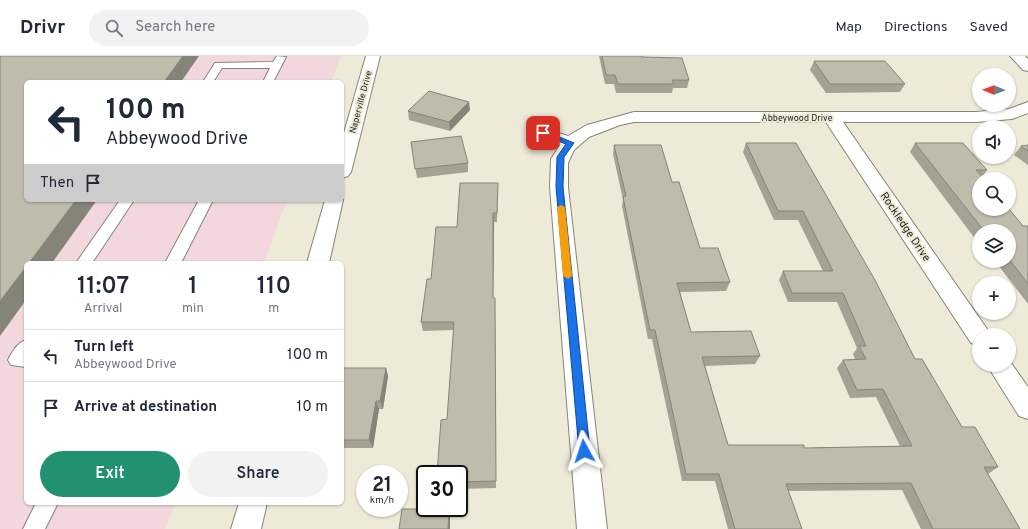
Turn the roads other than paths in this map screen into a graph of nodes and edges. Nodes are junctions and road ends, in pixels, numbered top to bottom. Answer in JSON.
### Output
{"nodes":[{"id":1,"x":373,"y":56,"type":"edge"},
{"id":2,"x":1017,"y":56,"type":"edge"},
{"id":3,"x":279,"y":60,"type":"edge"},
{"id":4,"x":1028,"y":67,"type":"edge"},
{"id":5,"x":209,"y":80,"type":"edge"},
{"id":6,"x":269,"y":80,"type":"edge"},
{"id":7,"x":1028,"y":107,"type":"edge"},
{"id":8,"x":832,"y":118,"type":"junction"},
{"id":9,"x":543,"y":133,"type":"dead end"},
{"id":10,"x":570,"y":143,"type":"junction"},
{"id":11,"x":344,"y":165,"type":"edge"},
{"id":12,"x":126,"y":202,"type":"edge"},
{"id":13,"x":205,"y":202,"type":"edge"},
{"id":14,"x":333,"y":202,"type":"edge"},
{"id":15,"x":85,"y":261,"type":"edge"},
{"id":16,"x":174,"y":261,"type":"edge"},
{"id":17,"x":319,"y":261,"type":"edge"},
{"id":18,"x":974,"y":328,"type":"edge"},
{"id":19,"x":24,"y":350,"type":"edge"},
{"id":20,"x":24,"y":360,"type":"edge"},
{"id":21,"x":1004,"y":372,"type":"edge"},
{"id":22,"x":1028,"y":408,"type":"edge"},
{"id":23,"x":46,"y":505,"type":"edge"},
{"id":24,"x":252,"y":505,"type":"edge"},
{"id":25,"x":34,"y":529,"type":"edge"},
{"id":26,"x":246,"y":529,"type":"edge"},
{"id":27,"x":592,"y":529,"type":"edge"}],
"edges":[{"from":1,"to":11,"type":"street","name":"Naperville Drive"},
{"from":2,"to":4,"type":"street"},
{"from":3,"to":5,"type":"lane"},
{"from":3,"to":6,"type":"lane"},
{"from":7,"to":8,"type":"street","name":"Abbeywood Drive"},
{"from":8,"to":10,"type":"street","name":"Abbeywood Drive"},
{"from":8,"to":18,"type":"street","name":"Rockledge Drive"},
{"from":9,"to":10,"type":"street"},
{"from":10,"to":27,"type":"street","name":"Abbeywood Drive"},
{"from":12,"to":15,"type":"lane"},
{"from":13,"to":16,"type":"lane"},
{"from":14,"to":17,"type":"street"},
{"from":19,"to":20,"type":"lane"},
{"from":21,"to":22,"type":"street"},
{"from":23,"to":25,"type":"lane"},
{"from":24,"to":26,"type":"street"}]}
